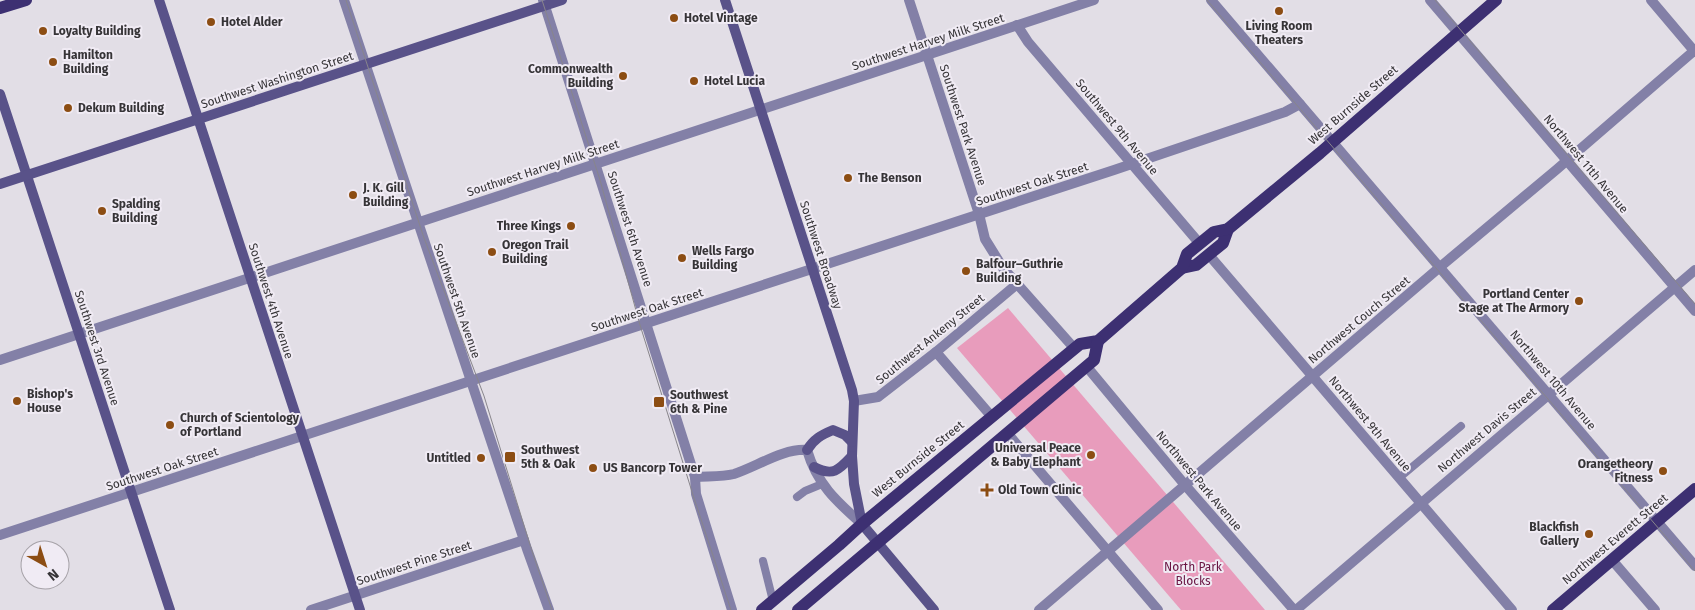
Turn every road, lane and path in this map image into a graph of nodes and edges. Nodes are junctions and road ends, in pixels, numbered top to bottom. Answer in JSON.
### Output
{"nodes":[{"id":1,"x":26,"y":0,"type":"edge"},
{"id":2,"x":159,"y":0,"type":"edge"},
{"id":3,"x":344,"y":0,"type":"edge"},
{"id":4,"x":562,"y":0,"type":"edge"},
{"id":5,"x":725,"y":0,"type":"edge"},
{"id":6,"x":909,"y":0,"type":"edge"},
{"id":7,"x":1094,"y":0,"type":"edge"},
{"id":8,"x":1211,"y":0,"type":"edge"},
{"id":9,"x":1430,"y":0,"type":"edge"},
{"id":10,"x":1496,"y":0,"type":"edge"},
{"id":11,"x":1650,"y":0,"type":"edge"},
{"id":12,"x":544,"y":3,"type":"edge"},
{"id":13,"x":0,"y":8,"type":"edge"},
{"id":14,"x":1017,"y":25,"type":"junction"},
{"id":15,"x":1458,"y":33,"type":"junction"},
{"id":16,"x":1695,"y":51,"type":"edge"},
{"id":17,"x":927,"y":55,"type":"junction"},
{"id":18,"x":365,"y":64,"type":"junction"},
{"id":19,"x":0,"y":94,"type":"edge"},
{"id":20,"x":1300,"y":104,"type":"junction"},
{"id":21,"x":761,"y":110,"type":"junction"},
{"id":22,"x":198,"y":119,"type":"junction"},
{"id":23,"x":1333,"y":141,"type":"junction"},
{"id":24,"x":1567,"y":161,"type":"junction"},
{"id":25,"x":596,"y":164,"type":"junction"},
{"id":26,"x":1130,"y":164,"type":"junction"},
{"id":27,"x":26,"y":175,"type":"junction"},
{"id":28,"x":0,"y":184,"type":"edge"},
{"id":29,"x":979,"y":214,"type":"junction"},
{"id":30,"x":417,"y":222,"type":"junction"},
{"id":31,"x":1228,"y":229,"type":"junction"},
{"id":32,"x":1200,"y":244,"type":"junction"},
{"id":33,"x":1209,"y":255,"type":"junction"},
{"id":34,"x":1440,"y":267,"type":"junction"},
{"id":35,"x":1182,"y":268,"type":"junction"},
{"id":36,"x":812,"y":269,"type":"junction"},
{"id":37,"x":1695,"y":270,"type":"edge"},
{"id":38,"x":250,"y":277,"type":"junction"},
{"id":39,"x":1017,"y":284,"type":"junction"},
{"id":40,"x":1675,"y":287,"type":"junction"},
{"id":41,"x":1695,"y":311,"type":"edge"},
{"id":42,"x":647,"y":323,"type":"junction"},
{"id":43,"x":79,"y":334,"type":"junction"},
{"id":44,"x":1098,"y":341,"type":"junction"},
{"id":45,"x":1074,"y":348,"type":"junction"},
{"id":46,"x":936,"y":352,"type":"junction"},
{"id":47,"x":0,"y":360,"type":"edge"},
{"id":48,"x":1086,"y":367,"type":"junction"},
{"id":49,"x":1312,"y":376,"type":"junction"},
{"id":50,"x":471,"y":381,"type":"junction"},
{"id":51,"x":1549,"y":394,"type":"junction"},
{"id":52,"x":854,"y":402,"type":"junction"},
{"id":53,"x":992,"y":417,"type":"junction"},
{"id":54,"x":1461,"y":426,"type":"dead end"},
{"id":55,"x":1008,"y":434,"type":"junction"},
{"id":56,"x":303,"y":436,"type":"junction"},
{"id":57,"x":852,"y":442,"type":"junction"},
{"id":58,"x":807,"y":450,"type":"junction"},
{"id":59,"x":852,"y":456,"type":"junction"},
{"id":60,"x":814,"y":467,"type":"junction"},
{"id":61,"x":695,"y":477,"type":"junction"},
{"id":62,"x":1399,"y":478,"type":"junction"},
{"id":63,"x":822,"y":484,"type":"junction"},
{"id":64,"x":1185,"y":485,"type":"junction"},
{"id":65,"x":1695,"y":489,"type":"edge"},
{"id":66,"x":131,"y":492,"type":"junction"},
{"id":67,"x":798,"y":496,"type":"dead end"},
{"id":68,"x":1421,"y":504,"type":"junction"},
{"id":69,"x":1657,"y":521,"type":"junction"},
{"id":70,"x":862,"y":524,"type":"junction"},
{"id":71,"x":0,"y":535,"type":"edge"},
{"id":72,"x":524,"y":540,"type":"junction"},
{"id":73,"x":878,"y":543,"type":"junction"},
{"id":74,"x":1108,"y":551,"type":"junction"},
{"id":75,"x":1612,"y":560,"type":"junction"},
{"id":76,"x":763,"y":561,"type":"dead end"},
{"id":77,"x":1695,"y":566,"type":"edge"},
{"id":78,"x":355,"y":596,"type":"junction"},
{"id":79,"x":773,"y":600,"type":"junction"},
{"id":80,"x":170,"y":610,"type":"edge"},
{"id":81,"x":311,"y":610,"type":"edge"},
{"id":82,"x":360,"y":610,"type":"edge"},
{"id":83,"x":550,"y":610,"type":"edge"},
{"id":84,"x":732,"y":610,"type":"edge"},
{"id":85,"x":762,"y":610,"type":"edge"},
{"id":86,"x":798,"y":610,"type":"edge"},
{"id":87,"x":934,"y":610,"type":"edge"},
{"id":88,"x":1038,"y":610,"type":"edge"},
{"id":89,"x":1158,"y":610,"type":"edge"},
{"id":90,"x":1295,"y":610,"type":"edge"},
{"id":91,"x":1512,"y":610,"type":"edge"},
{"id":92,"x":1553,"y":610,"type":"edge"},
{"id":93,"x":1655,"y":610,"type":"edge"}],
"edges":[{"from":1,"to":13,"type":"main road"},
{"from":2,"to":22,"type":"main road","name":"Southwest 4th Avenue"},
{"from":3,"to":18,"type":"street","name":"Southwest 5th Avenue"},
{"from":4,"to":12,"type":"main road","name":"Southwest Washington Street"},
{"from":5,"to":21,"type":"main road","name":"Southwest Broadway"},
{"from":6,"to":17,"type":"street","name":"Southwest Park Avenue"},
{"from":7,"to":14,"type":"street","name":"Southwest Harvey Milk Street"},
{"from":8,"to":20,"type":"street","name":"Northwest 10th Avenue"},
{"from":9,"to":15,"type":"street","name":"Northwest 11th Avenue"},
{"from":10,"to":15,"type":"main road","name":"West Burnside Street"},
{"from":11,"to":16,"type":"street"},
{"from":12,"to":18,"type":"main road","name":"Southwest Washington Street"},
{"from":12,"to":25,"type":"street","name":"Southwest 6th Avenue"},
{"from":14,"to":17,"type":"street","name":"Southwest Harvey Milk Street"},
{"from":14,"to":26,"type":"street","name":"Southwest 9th Avenue"},
{"from":15,"to":23,"type":"main road","name":"West Burnside Street"},
{"from":15,"to":24,"type":"street","name":"Northwest 11th Avenue"},
{"from":16,"to":24,"type":"street","name":"Northwest Couch Street"},
{"from":17,"to":21,"type":"street","name":"Southwest Harvey Milk Street"},
{"from":17,"to":29,"type":"street","name":"Southwest Park Avenue"},
{"from":18,"to":22,"type":"main road","name":"Southwest Washington Street"},
{"from":18,"to":30,"type":"street","name":"Southwest 5th Avenue"},
{"from":19,"to":27,"type":"main road","name":"Southwest 3rd Avenue"},
{"from":20,"to":23,"type":"street","name":"Northwest 10th Avenue"},
{"from":20,"to":26,"type":"street","name":"Southwest Oak Street"},
{"from":21,"to":25,"type":"street","name":"Southwest Harvey Milk Street"},
{"from":21,"to":36,"type":"main road","name":"Southwest Broadway"},
{"from":22,"to":27,"type":"main road","name":"Southwest Washington Street"},
{"from":22,"to":38,"type":"main road","name":"Southwest 4th Avenue"},
{"from":23,"to":31,"type":"main road","name":"West Burnside Street"},
{"from":23,"to":34,"type":"street","name":"Northwest 10th Avenue"},
{"from":24,"to":34,"type":"street","name":"Northwest Couch Street"},
{"from":24,"to":40,"type":"street","name":"Northwest 11th Avenue"},
{"from":25,"to":30,"type":"street","name":"Southwest Harvey Milk Street"},
{"from":25,"to":42,"type":"street","name":"Southwest 6th Avenue"},
{"from":26,"to":29,"type":"street","name":"Southwest Oak Street"},
{"from":26,"to":32,"type":"street","name":"Southwest 9th Avenue"},
{"from":27,"to":28,"type":"main road","name":"Southwest Washington Street"},
{"from":27,"to":43,"type":"main road","name":"Southwest 3rd Avenue"},
{"from":29,"to":36,"type":"street","name":"Southwest Oak Street"},
{"from":29,"to":39,"type":"street","name":"Southwest Park Avenue"},
{"from":30,"to":38,"type":"street","name":"Southwest Harvey Milk Street"},
{"from":30,"to":50,"type":"street","name":"Southwest 5th Avenue"},
{"from":31,"to":32,"type":"main road","name":"West Burnside Street"},
{"from":31,"to":33,"type":"main road","name":"West Burnside Street"},
{"from":32,"to":35,"type":"main road","name":"West Burnside Street"},
{"from":33,"to":35,"type":"main road","name":"West Burnside Street"},
{"from":33,"to":49,"type":"street","name":"Northwest 9th Avenue"},
{"from":34,"to":49,"type":"street","name":"Northwest Couch Street"},
{"from":34,"to":51,"type":"street","name":"Northwest 10th Avenue"},
{"from":35,"to":44,"type":"main road","name":"West Burnside Street"},
{"from":36,"to":42,"type":"street","name":"Southwest Oak Street"},
{"from":36,"to":52,"type":"main road","name":"Southwest Broadway"},
{"from":37,"to":40,"type":"street","name":"Northwest Davis Street"},
{"from":38,"to":43,"type":"street","name":"Southwest Harvey Milk Street"},
{"from":38,"to":56,"type":"main road","name":"Southwest 4th Avenue"},
{"from":39,"to":45,"type":"street","name":"Southwest Park Avenue"},
{"from":39,"to":46,"type":"street","name":"Southwest Ankeny Street"},
{"from":40,"to":41,"type":"street","name":"Northwest 11th Avenue"},
{"from":40,"to":51,"type":"street","name":"Northwest Davis Street"},
{"from":42,"to":50,"type":"street","name":"Southwest Oak Street"},
{"from":42,"to":61,"type":"street","name":"Southwest 6th Avenue"},
{"from":43,"to":47,"type":"street","name":"Southwest Harvey Milk Street"},
{"from":43,"to":66,"type":"main road","name":"Southwest 3rd Avenue"},
{"from":44,"to":45,"type":"main road","name":"West Burnside Street"},
{"from":44,"to":48,"type":"main road","name":"West Burnside Street"},
{"from":45,"to":53,"type":"main road","name":"West Burnside Street"},
{"from":46,"to":52,"type":"street","name":"Southwest Ankeny Street"},
{"from":46,"to":53,"type":"street"},
{"from":48,"to":55,"type":"main road","name":"West Burnside Street"},
{"from":48,"to":64,"type":"street","name":"Northwest Park Avenue"},
{"from":49,"to":62,"type":"street","name":"Northwest 9th Avenue"},
{"from":49,"to":64,"type":"street","name":"Northwest Couch Street"},
{"from":50,"to":56,"type":"street","name":"Southwest Oak Street"},
{"from":50,"to":72,"type":"street","name":"Southwest 5th Avenue"},
{"from":51,"to":68,"type":"street","name":"Northwest Davis Street"},
{"from":51,"to":69,"type":"street","name":"Northwest 10th Avenue"},
{"from":52,"to":57,"type":"main road","name":"Southwest Broadway"},
{"from":53,"to":70,"type":"main road","name":"West Burnside Street"},
{"from":54,"to":62,"type":"lane"},
{"from":55,"to":73,"type":"main road","name":"West Burnside Street"},
{"from":55,"to":74,"type":"street"},
{"from":56,"to":66,"type":"street","name":"Southwest Oak Street"},
{"from":56,"to":78,"type":"main road","name":"Southwest 4th Avenue"},
{"from":57,"to":58,"type":"main road"},
{"from":57,"to":59,"type":"main road","name":"Southwest Broadway"},
{"from":58,"to":60,"type":"street","name":"Southwest Broadway"},
{"from":58,"to":61,"type":"street"},
{"from":59,"to":60,"type":"main road"},
{"from":59,"to":70,"type":"main road","name":"Southwest Broadway"},
{"from":60,"to":63,"type":"street","name":"Southwest Broadway"},
{"from":61,"to":84,"type":"street","name":"Southwest 6th Avenue"},
{"from":62,"to":68,"type":"street","name":"Northwest 9th Avenue"},
{"from":63,"to":67,"type":"lane"},
{"from":63,"to":70,"type":"street","name":"Southwest Broadway"},
{"from":64,"to":74,"type":"street","name":"Northwest Couch Street"},
{"from":64,"to":90,"type":"street","name":"Northwest Park Avenue"},
{"from":65,"to":69,"type":"main road","name":"Northwest Everett Street"},
{"from":66,"to":71,"type":"street","name":"Southwest Oak Street"},
{"from":66,"to":80,"type":"main road","name":"Southwest 3rd Avenue"},
{"from":68,"to":90,"type":"street","name":"Northwest Davis Street"},
{"from":68,"to":91,"type":"street","name":"Northwest 9th Avenue"},
{"from":69,"to":75,"type":"main road","name":"Northwest Everett Street"},
{"from":69,"to":77,"type":"street","name":"Northwest 10th Avenue"},
{"from":70,"to":73,"type":"main road","name":"Southwest Broadway"},
{"from":70,"to":79,"type":"main road","name":"West Burnside Street"},
{"from":72,"to":78,"type":"street","name":"Southwest Pine Street"},
{"from":72,"to":83,"type":"street","name":"Southwest 5th Avenue"},
{"from":73,"to":86,"type":"main road","name":"West Burnside Street"},
{"from":73,"to":87,"type":"main road","name":"Southwest Broadway"},
{"from":74,"to":88,"type":"street","name":"Northwest Couch Street"},
{"from":74,"to":89,"type":"street"},
{"from":75,"to":92,"type":"main road","name":"Northwest Everett Street"},
{"from":75,"to":93,"type":"street"},
{"from":76,"to":79,"type":"lane"},
{"from":78,"to":81,"type":"street","name":"Southwest Pine Street"},
{"from":78,"to":82,"type":"main road","name":"Southwest 4th Avenue"},
{"from":79,"to":85,"type":"main road","name":"West Burnside Street"}]}
